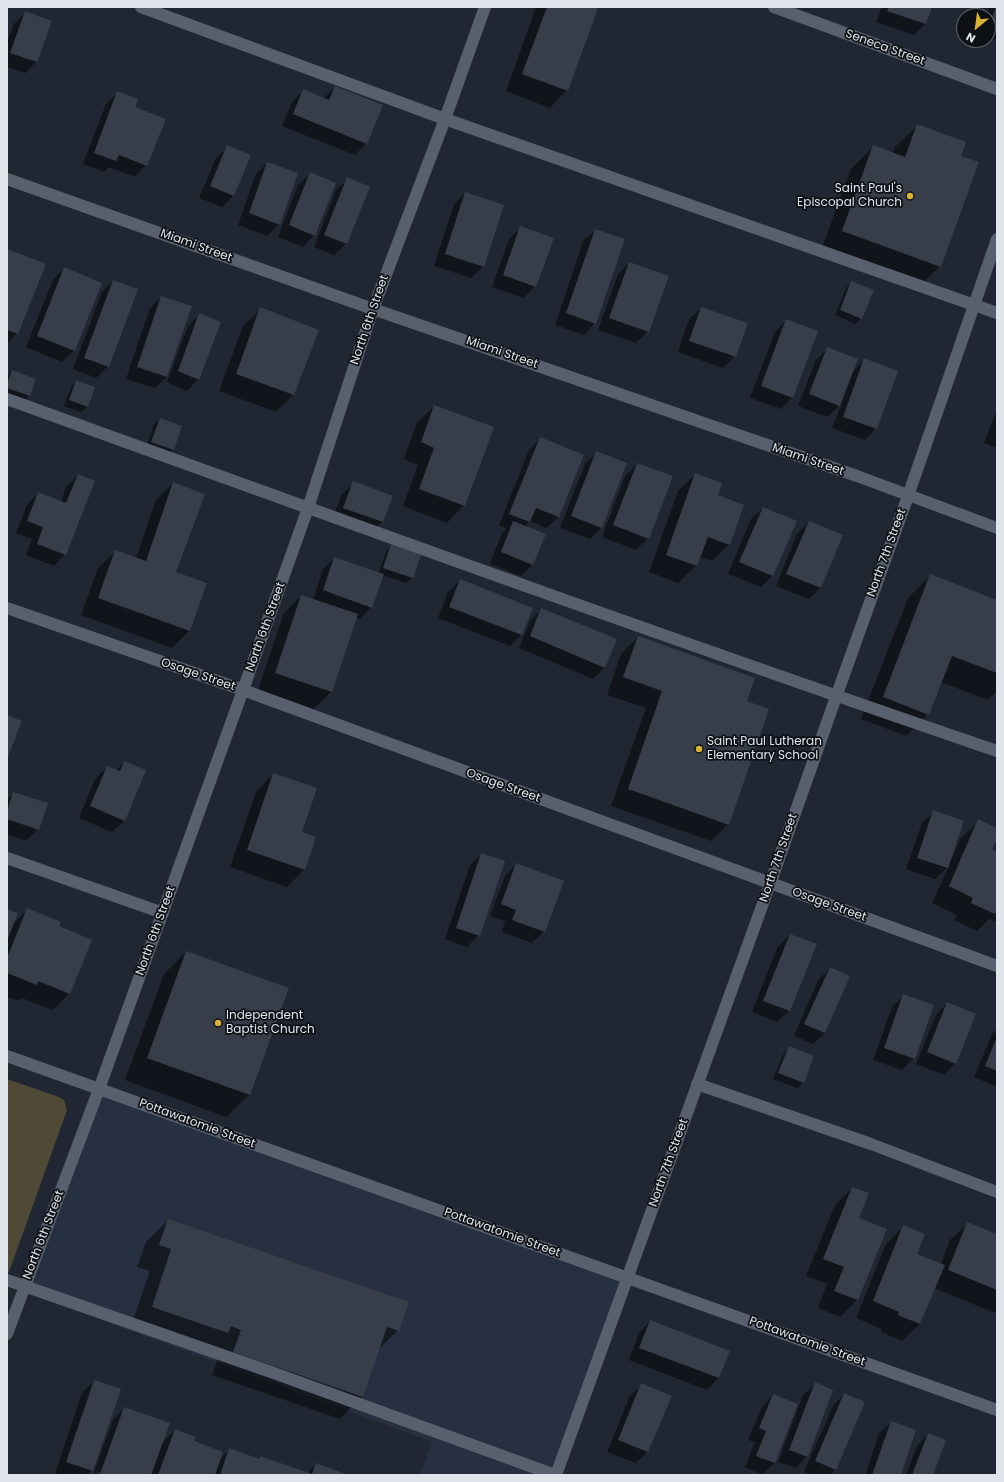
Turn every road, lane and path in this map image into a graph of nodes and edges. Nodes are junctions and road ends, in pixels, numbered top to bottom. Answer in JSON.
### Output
{"nodes":[{"id":1,"x":141,"y":7,"type":"edge"},
{"id":2,"x":485,"y":7,"type":"edge"},
{"id":3,"x":774,"y":7,"type":"edge"},
{"id":4,"x":997,"y":88,"type":"edge"},
{"id":5,"x":445,"y":119,"type":"junction"},
{"id":6,"x":7,"y":179,"type":"edge"},
{"id":7,"x":997,"y":239,"type":"edge"},
{"id":8,"x":974,"y":305,"type":"junction"},
{"id":9,"x":373,"y":309,"type":"junction"},
{"id":10,"x":997,"y":313,"type":"edge"},
{"id":11,"x":7,"y":399,"type":"edge"},
{"id":12,"x":908,"y":496,"type":"junction"},
{"id":13,"x":308,"y":508,"type":"junction"},
{"id":14,"x":997,"y":528,"type":"edge"},
{"id":15,"x":7,"y":608,"type":"edge"},
{"id":16,"x":243,"y":690,"type":"junction"},
{"id":17,"x":836,"y":697,"type":"junction"},
{"id":18,"x":997,"y":751,"type":"edge"},
{"id":19,"x":7,"y":858,"type":"edge"},
{"id":20,"x":770,"y":884,"type":"junction"},
{"id":21,"x":163,"y":913,"type":"junction"},
{"id":22,"x":997,"y":966,"type":"edge"},
{"id":23,"x":7,"y":1056,"type":"edge"},
{"id":24,"x":698,"y":1084,"type":"junction"},
{"id":25,"x":99,"y":1089,"type":"junction"},
{"id":26,"x":997,"y":1192,"type":"edge"},
{"id":27,"x":627,"y":1277,"type":"junction"},
{"id":28,"x":7,"y":1280,"type":"edge"},
{"id":29,"x":25,"y":1286,"type":"junction"},
{"id":30,"x":7,"y":1334,"type":"edge"},
{"id":31,"x":997,"y":1410,"type":"edge"},
{"id":32,"x":556,"y":1475,"type":"edge"}],
"edges":[{"from":1,"to":5,"type":"street"},
{"from":2,"to":5,"type":"street","name":"North 6th Street"},
{"from":3,"to":4,"type":"street","name":"Seneca Street"},
{"from":5,"to":8,"type":"street"},
{"from":5,"to":9,"type":"street","name":"North 6th Street"},
{"from":6,"to":9,"type":"street","name":"Miami Street"},
{"from":7,"to":8,"type":"street","name":"North 7th Street"},
{"from":8,"to":10,"type":"street"},
{"from":8,"to":12,"type":"street","name":"North 7th Street"},
{"from":9,"to":12,"type":"street","name":"Miami Street"},
{"from":9,"to":13,"type":"street","name":"North 6th Street"},
{"from":11,"to":13,"type":"street"},
{"from":12,"to":14,"type":"street","name":"Miami Street"},
{"from":12,"to":17,"type":"street","name":"North 7th Street"},
{"from":13,"to":16,"type":"street","name":"North 6th Street"},
{"from":13,"to":17,"type":"street"},
{"from":15,"to":16,"type":"street","name":"Osage Street"},
{"from":16,"to":20,"type":"street","name":"Osage Street"},
{"from":16,"to":21,"type":"street","name":"North 6th Street"},
{"from":17,"to":18,"type":"street"},
{"from":17,"to":20,"type":"street","name":"North 7th Street"},
{"from":19,"to":21,"type":"street"},
{"from":20,"to":22,"type":"street","name":"Osage Street"},
{"from":20,"to":24,"type":"street","name":"North 7th Street"},
{"from":21,"to":25,"type":"street","name":"North 6th Street"},
{"from":23,"to":25,"type":"street","name":"Pottawatomie Street"},
{"from":24,"to":26,"type":"street"},
{"from":24,"to":27,"type":"street","name":"North 7th Street"},
{"from":25,"to":27,"type":"street","name":"Pottawatomie Street"},
{"from":25,"to":29,"type":"street","name":"North 6th Street"},
{"from":27,"to":31,"type":"street","name":"Pottawatomie Street"},
{"from":27,"to":32,"type":"street","name":"North 7th Street"},
{"from":28,"to":29,"type":"street"},
{"from":29,"to":30,"type":"street","name":"North 6th Street"},
{"from":29,"to":32,"type":"street"}]}
